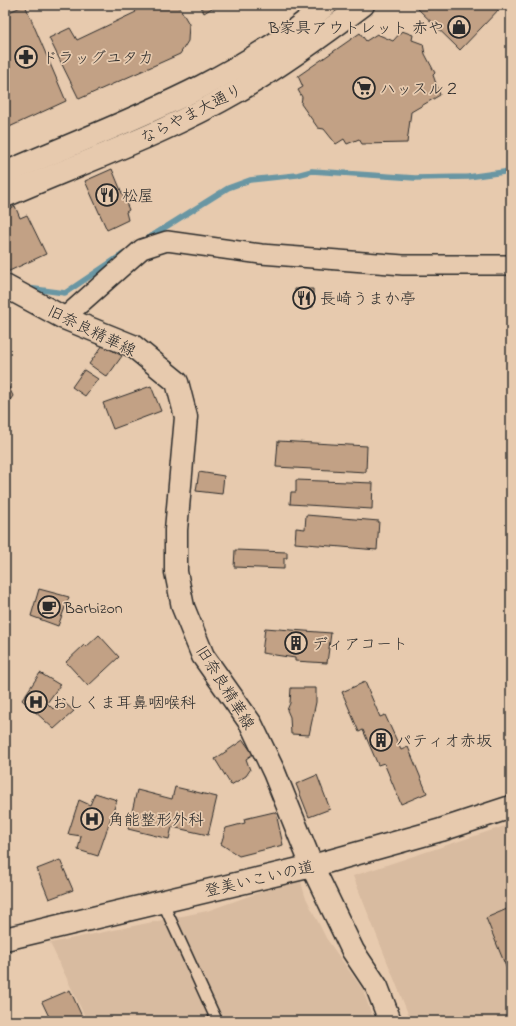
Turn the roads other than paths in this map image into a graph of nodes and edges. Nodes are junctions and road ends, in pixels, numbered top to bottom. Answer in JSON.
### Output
{"nodes":[{"id":1,"x":326,"y":5,"type":"edge"},
{"id":2,"x":363,"y":5,"type":"edge"},
{"id":3,"x":5,"y":174,"type":"edge"},
{"id":4,"x":5,"y":196,"type":"edge"},
{"id":5,"x":511,"y":265,"type":"edge"},
{"id":6,"x":5,"y":286,"type":"edge"},
{"id":7,"x":64,"y":318,"type":"junction"},
{"id":8,"x":511,"y":807,"type":"edge"},
{"id":9,"x":312,"y":866,"type":"junction"},
{"id":10,"x":162,"y":901,"type":"junction"},
{"id":11,"x":5,"y":939,"type":"edge"},
{"id":12,"x":217,"y":1021,"type":"edge"},
{"id":13,"x":390,"y":1021,"type":"edge"}],
"edges":[{"from":1,"to":3,"type":"street","name":"ならやま大通り"},
{"from":2,"to":4,"type":"street","name":"ならやま大通り"},
{"from":5,"to":7,"type":"street"},
{"from":6,"to":7,"type":"street","name":"旧奈良精華線"},
{"from":7,"to":9,"type":"street","name":"旧奈良精華線"},
{"from":8,"to":9,"type":"street","name":"登美いこいの道"},
{"from":9,"to":10,"type":"street","name":"登美いこいの道"},
{"from":9,"to":13,"type":"street","name":"旧奈良精華線"},
{"from":10,"to":11,"type":"street","name":"登美いこいの道"},
{"from":10,"to":12,"type":"lane"}]}
